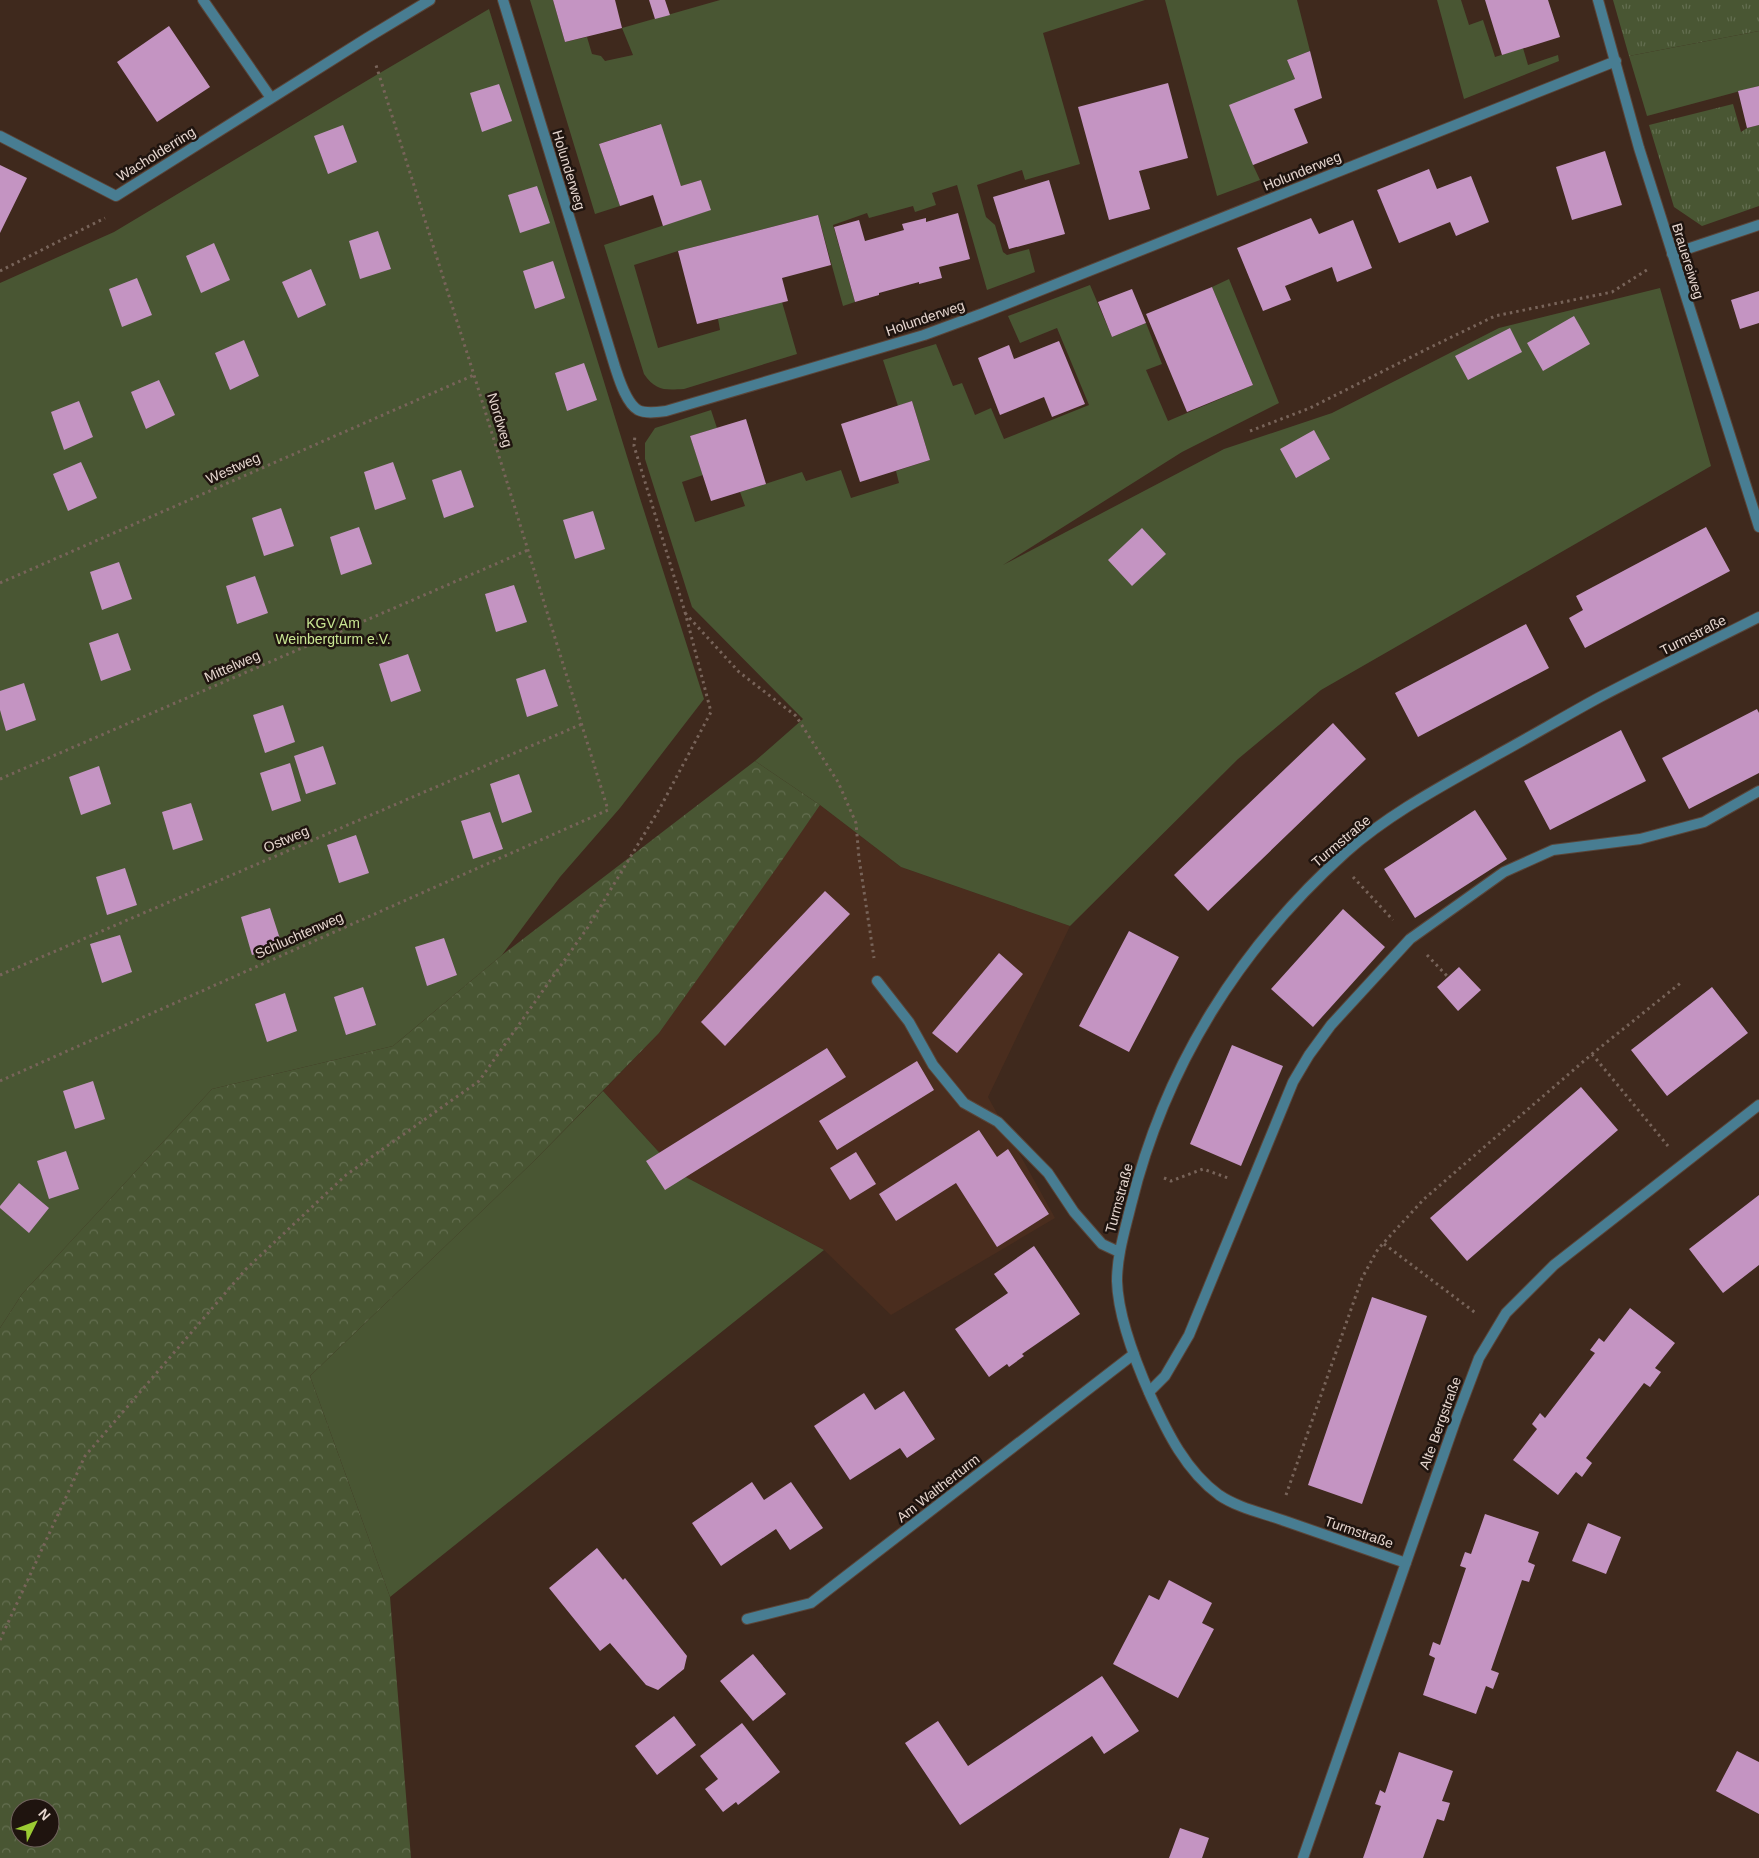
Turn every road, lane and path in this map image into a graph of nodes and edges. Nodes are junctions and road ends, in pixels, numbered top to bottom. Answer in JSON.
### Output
{"nodes":[{"id":1,"x":203,"y":0,"type":"edge"},
{"id":2,"x":430,"y":0,"type":"edge"},
{"id":3,"x":503,"y":0,"type":"edge"},
{"id":4,"x":1598,"y":0,"type":"edge"},
{"id":5,"x":367,"y":38,"type":"junction"},
{"id":6,"x":1616,"y":61,"type":"junction"},
{"id":7,"x":271,"y":98,"type":"junction"},
{"id":8,"x":0,"y":136,"type":"edge"},
{"id":9,"x":116,"y":196,"type":"junction"},
{"id":10,"x":1759,"y":225,"type":"edge"},
{"id":11,"x":1672,"y":254,"type":"junction"},
{"id":12,"x":0,"y":271,"type":"edge"},
{"id":13,"x":474,"y":375,"type":"junction"},
{"id":14,"x":638,"y":410,"type":"junction"},
{"id":15,"x":1250,"y":431,"type":"dead end"},
{"id":16,"x":1759,"y":527,"type":"edge"},
{"id":17,"x":528,"y":550,"type":"junction"},
{"id":18,"x":0,"y":583,"type":"edge"},
{"id":19,"x":685,"y":612,"type":"junction"},
{"id":20,"x":1759,"y":617,"type":"edge"},
{"id":21,"x":582,"y":724,"type":"junction"},
{"id":22,"x":0,"y":779,"type":"edge"},
{"id":23,"x":1759,"y":791,"type":"edge"},
{"id":24,"x":608,"y":810,"type":"joint"},
{"id":25,"x":0,"y":975,"type":"edge"},
{"id":26,"x":877,"y":981,"type":"joint"},
{"id":27,"x":1683,"y":981,"type":"dead end"},
{"id":28,"x":1592,"y":1054,"type":"junction"},
{"id":29,"x":0,"y":1081,"type":"edge"},
{"id":30,"x":1759,"y":1105,"type":"edge"},
{"id":31,"x":1683,"y":1164,"type":"junction"},
{"id":32,"x":1141,"y":1168,"type":"junction"},
{"id":33,"x":1250,"y":1187,"type":"junction"},
{"id":34,"x":1384,"y":1244,"type":"junction"},
{"id":35,"x":1119,"y":1252,"type":"junction"},
{"id":36,"x":1497,"y":1328,"type":"junction"},
{"id":37,"x":1134,"y":1354,"type":"junction"},
{"id":38,"x":1149,"y":1392,"type":"junction"},
{"id":39,"x":1278,"y":1518,"type":"junction"},
{"id":40,"x":1406,"y":1563,"type":"junction"},
{"id":41,"x":747,"y":1619,"type":"dead end"},
{"id":42,"x":0,"y":1640,"type":"edge"},
{"id":43,"x":1303,"y":1858,"type":"edge"}],
"edges":[{"from":1,"to":7,"type":"street"},
{"from":2,"to":5,"type":"street","name":"Wacholderring"},
{"from":3,"to":14,"type":"street","name":"Holunderweg"},
{"from":4,"to":6,"type":"street","name":"Brauereiweg"},
{"from":5,"to":7,"type":"street","name":"Wacholderring"},
{"from":5,"to":13,"type":"path","name":"Nordweg"},
{"from":6,"to":11,"type":"street","name":"Brauereiweg"},
{"from":6,"to":14,"type":"street","name":"Holunderweg"},
{"from":7,"to":9,"type":"street","name":"Wacholderring"},
{"from":8,"to":9,"type":"street","name":"Wacholderring"},
{"from":9,"to":12,"type":"path"},
{"from":10,"to":11,"type":"street"},
{"from":11,"to":15,"type":"path"},
{"from":11,"to":16,"type":"street","name":"Brauereiweg"},
{"from":13,"to":17,"type":"path","name":"Nordweg"},
{"from":13,"to":18,"type":"path","name":"Westweg"},
{"from":14,"to":19,"type":"path"},
{"from":17,"to":21,"type":"path","name":"Nordweg"},
{"from":17,"to":22,"type":"path","name":"Mittelweg"},
{"from":19,"to":26,"type":"path"},
{"from":19,"to":42,"type":"path"},
{"from":20,"to":32,"type":"street","name":"Turmstraße"},
{"from":21,"to":24,"type":"path","name":"Nordweg"},
{"from":21,"to":25,"type":"path","name":"Ostweg"},
{"from":23,"to":33,"type":"street"},
{"from":24,"to":29,"type":"path","name":"Schluchtenweg"},
{"from":26,"to":35,"type":"street","name":"Turmstraße"},
{"from":27,"to":28,"type":"path"},
{"from":28,"to":31,"type":"path"},
{"from":28,"to":34,"type":"path"},
{"from":30,"to":31,"type":"street","name":"Alte Bergstraße"},
{"from":31,"to":36,"type":"street","name":"Alte Bergstraße"},
{"from":32,"to":33,"type":"path"},
{"from":32,"to":35,"type":"street","name":"Turmstraße"},
{"from":33,"to":38,"type":"street"},
{"from":34,"to":36,"type":"path"},
{"from":34,"to":39,"type":"path"},
{"from":35,"to":37,"type":"street","name":"Turmstraße"},
{"from":36,"to":40,"type":"street","name":"Alte Bergstraße"},
{"from":37,"to":38,"type":"street","name":"Turmstraße"},
{"from":37,"to":41,"type":"street","name":"Am Waltherturm"},
{"from":38,"to":39,"type":"street","name":"Turmstraße"},
{"from":39,"to":40,"type":"street","name":"Turmstraße"},
{"from":40,"to":43,"type":"street","name":"Alte Bergstraße"}]}
